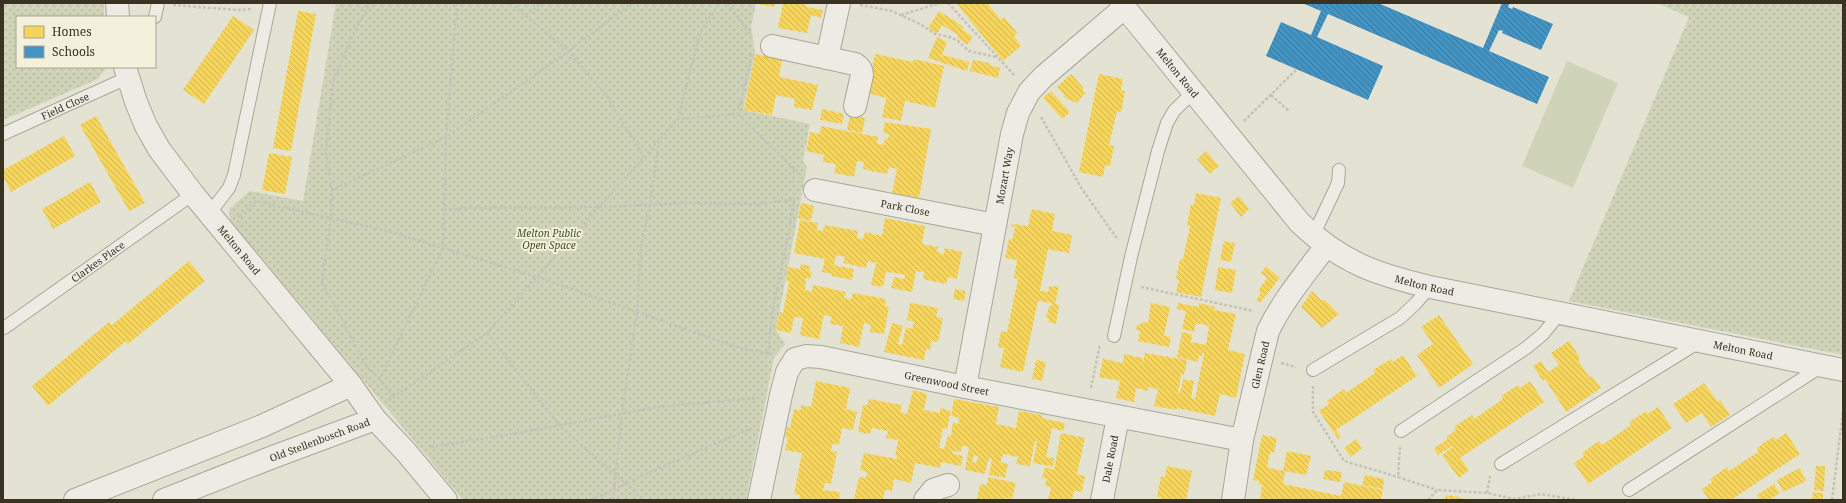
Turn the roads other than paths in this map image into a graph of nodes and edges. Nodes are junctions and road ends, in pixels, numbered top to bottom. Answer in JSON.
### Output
{"nodes":[{"id":1,"x":117,"y":3,"type":"edge"},
{"id":2,"x":162,"y":4,"type":"edge"},
{"id":3,"x":849,"y":4,"type":"edge"},
{"id":4,"x":1122,"y":5,"type":"edge"},
{"id":5,"x":269,"y":6,"type":"edge"},
{"id":6,"x":118,"y":16,"type":"edge"},
{"id":7,"x":156,"y":16,"type":"edge"},
{"id":8,"x":764,"y":44,"type":"road end"},
{"id":9,"x":827,"y":58,"type":"junction"},
{"id":10,"x":126,"y":73,"type":"edge"},
{"id":11,"x":1193,"y":92,"type":"junction"},
{"id":12,"x":855,"y":106,"type":"dead end"},
{"id":13,"x":3,"y":134,"type":"edge"},
{"id":14,"x":1339,"y":170,"type":"dead end"},
{"id":15,"x":815,"y":190,"type":"road end"},
{"id":16,"x":193,"y":194,"type":"junction"},
{"id":17,"x":210,"y":214,"type":"junction"},
{"id":18,"x":995,"y":225,"type":"junction"},
{"id":19,"x":1320,"y":241,"type":"junction"},
{"id":20,"x":1430,"y":286,"type":"junction"},
{"id":21,"x":1560,"y":313,"type":"junction"},
{"id":22,"x":4,"y":328,"type":"edge"},
{"id":23,"x":1114,"y":336,"type":"road end"},
{"id":24,"x":1702,"y":341,"type":"junction"},
{"id":25,"x":1833,"y":368,"type":"edge"},
{"id":26,"x":1313,"y":370,"type":"road end"},
{"id":27,"x":351,"y":385,"type":"junction"},
{"id":28,"x":964,"y":387,"type":"junction"},
{"id":29,"x":1118,"y":417,"type":"junction"},
{"id":30,"x":376,"y":420,"type":"junction"},
{"id":31,"x":1401,"y":431,"type":"road end"},
{"id":32,"x":1242,"y":440,"type":"junction"},
{"id":33,"x":1501,"y":464,"type":"dead end"},
{"id":34,"x":948,"y":485,"type":"dead end"},
{"id":35,"x":1629,"y":490,"type":"dead end"},
{"id":36,"x":75,"y":500,"type":"edge"},
{"id":37,"x":164,"y":500,"type":"edge"},
{"id":38,"x":446,"y":500,"type":"edge"},
{"id":39,"x":759,"y":500,"type":"edge"},
{"id":40,"x":925,"y":500,"type":"edge"},
{"id":41,"x":1102,"y":500,"type":"edge"},
{"id":42,"x":1233,"y":500,"type":"edge"}],
"edges":[{"from":1,"to":6,"type":"street"},
{"from":2,"to":7,"type":"lane"},
{"from":3,"to":9,"type":"street"},
{"from":4,"to":11,"type":"street","name":"Melton Road"},
{"from":4,"to":18,"type":"street","name":"Mozart Way"},
{"from":5,"to":17,"type":"lane"},
{"from":8,"to":9,"type":"street"},
{"from":9,"to":12,"type":"street"},
{"from":10,"to":13,"type":"lane","name":"Field Close"},
{"from":10,"to":16,"type":"street","name":"Melton Road"},
{"from":11,"to":19,"type":"street","name":"Melton Road"},
{"from":11,"to":23,"type":"lane"},
{"from":14,"to":19,"type":"lane"},
{"from":15,"to":18,"type":"street","name":"Park Close"},
{"from":16,"to":17,"type":"street","name":"Melton Road"},
{"from":16,"to":22,"type":"lane","name":"Clarkes Place"},
{"from":17,"to":27,"type":"street","name":"Melton Road"},
{"from":18,"to":28,"type":"street","name":"Mozart Way"},
{"from":19,"to":20,"type":"street","name":"Melton Road"},
{"from":19,"to":32,"type":"street","name":"Glen Road"},
{"from":20,"to":21,"type":"street","name":"Melton Road"},
{"from":20,"to":26,"type":"lane"},
{"from":21,"to":24,"type":"street","name":"Melton Road"},
{"from":21,"to":31,"type":"lane"},
{"from":24,"to":25,"type":"street","name":"Melton Road"},
{"from":24,"to":33,"type":"lane"},
{"from":25,"to":35,"type":"lane"},
{"from":27,"to":30,"type":"street","name":"Melton Road"},
{"from":27,"to":36,"type":"street"},
{"from":28,"to":29,"type":"street","name":"Greenwood Street"},
{"from":28,"to":39,"type":"street","name":"Greenwood Street"},
{"from":29,"to":32,"type":"street","name":"Greenwood Street"},
{"from":29,"to":41,"type":"street","name":"Dale Road"},
{"from":30,"to":37,"type":"street","name":"Old Stellenbosch Road"},
{"from":30,"to":38,"type":"street","name":"Old Stellenbosch Road"},
{"from":32,"to":42,"type":"street","name":"Glen Road"},
{"from":34,"to":40,"type":"street"}]}
